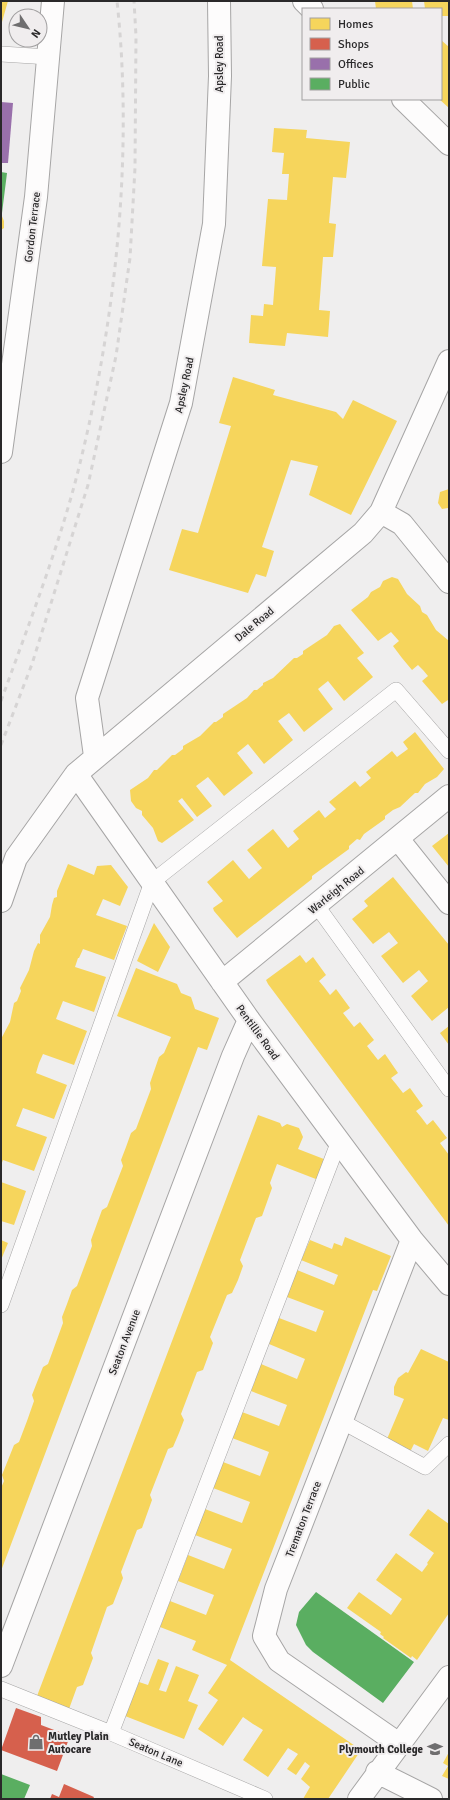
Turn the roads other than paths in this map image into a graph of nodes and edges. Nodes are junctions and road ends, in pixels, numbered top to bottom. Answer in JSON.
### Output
{"nodes":[{"id":1,"x":53,"y":1,"type":"edge"},
{"id":2,"x":219,"y":1,"type":"edge"},
{"id":3,"x":1,"y":54,"type":"edge"},
{"id":4,"x":49,"y":56,"type":"junction"},
{"id":5,"x":404,"y":100,"type":"edge"},
{"id":6,"x":449,"y":144,"type":"edge"},
{"id":7,"x":449,"y":361,"type":"edge"},
{"id":8,"x":1,"y":452,"type":"edge"},
{"id":9,"x":381,"y":512,"type":"junction"},
{"id":10,"x":449,"y":582,"type":"edge"},
{"id":11,"x":449,"y":751,"type":"edge"},
{"id":12,"x":95,"y":756,"type":"junction"},
{"id":13,"x":76,"y":774,"type":"junction"},
{"id":14,"x":449,"y":796,"type":"edge"},
{"id":15,"x":398,"y":839,"type":"junction"},
{"id":16,"x":152,"y":882,"type":"junction"},
{"id":17,"x":1,"y":901,"type":"edge"},
{"id":18,"x":449,"y":903,"type":"edge"},
{"id":19,"x":317,"y":906,"type":"junction"},
{"id":20,"x":222,"y":982,"type":"junction"},
{"id":21,"x":249,"y":1020,"type":"junction"},
{"id":22,"x":449,"y":1089,"type":"edge"},
{"id":23,"x":339,"y":1142,"type":"junction"},
{"id":24,"x":412,"y":1240,"type":"junction"},
{"id":25,"x":449,"y":1284,"type":"edge"},
{"id":26,"x":1,"y":1305,"type":"edge"},
{"id":27,"x":341,"y":1421,"type":"junction"},
{"id":28,"x":449,"y":1444,"type":"edge"},
{"id":29,"x":1,"y":1666,"type":"edge"},
{"id":30,"x":449,"y":1677,"type":"edge"},
{"id":31,"x":1,"y":1689,"type":"edge"},
{"id":32,"x":111,"y":1733,"type":"junction"},
{"id":33,"x":399,"y":1744,"type":"junction"},
{"id":34,"x":377,"y":1772,"type":"junction"},
{"id":35,"x":265,"y":1799,"type":"edge"},
{"id":36,"x":359,"y":1799,"type":"edge"},
{"id":37,"x":431,"y":1799,"type":"edge"}],
"edges":[{"from":1,"to":4,"type":"street","name":"Gordon Terrace"},
{"from":2,"to":12,"type":"street","name":"Apsley Road"},
{"from":3,"to":4,"type":"lane"},
{"from":4,"to":8,"type":"street","name":"Gordon Terrace"},
{"from":5,"to":6,"type":"street"},
{"from":7,"to":9,"type":"street","name":"Dale Road"},
{"from":9,"to":10,"type":"street"},
{"from":9,"to":12,"type":"street","name":"Dale Road"},
{"from":11,"to":16,"type":"lane"},
{"from":12,"to":13,"type":"street","name":"Dale Road"},
{"from":13,"to":16,"type":"street","name":"Pentillie Road"},
{"from":13,"to":17,"type":"street","name":"Dale Road"},
{"from":14,"to":15,"type":"street","name":"Warleigh Road"},
{"from":15,"to":18,"type":"street"},
{"from":15,"to":19,"type":"street","name":"Warleigh Road"},
{"from":16,"to":20,"type":"street","name":"Pentillie Road"},
{"from":16,"to":26,"type":"lane"},
{"from":19,"to":20,"type":"street","name":"Warleigh Road"},
{"from":19,"to":22,"type":"lane"},
{"from":20,"to":21,"type":"street","name":"Pentillie Road"},
{"from":21,"to":23,"type":"street","name":"Pentillie Road"},
{"from":21,"to":29,"type":"street","name":"Seaton Avenue"},
{"from":23,"to":24,"type":"street","name":"Pentillie Road"},
{"from":23,"to":32,"type":"lane"},
{"from":24,"to":25,"type":"street","name":"Pentillie Road"},
{"from":24,"to":27,"type":"street","name":"Trematon Terrace"},
{"from":27,"to":28,"type":"lane"},
{"from":27,"to":33,"type":"street","name":"Trematon Terrace"},
{"from":30,"to":33,"type":"street"},
{"from":31,"to":32,"type":"lane","name":"Seaton Lane"},
{"from":32,"to":35,"type":"lane","name":"Seaton Lane"},
{"from":33,"to":34,"type":"street"},
{"from":34,"to":36,"type":"street"},
{"from":34,"to":37,"type":"street"}]}
